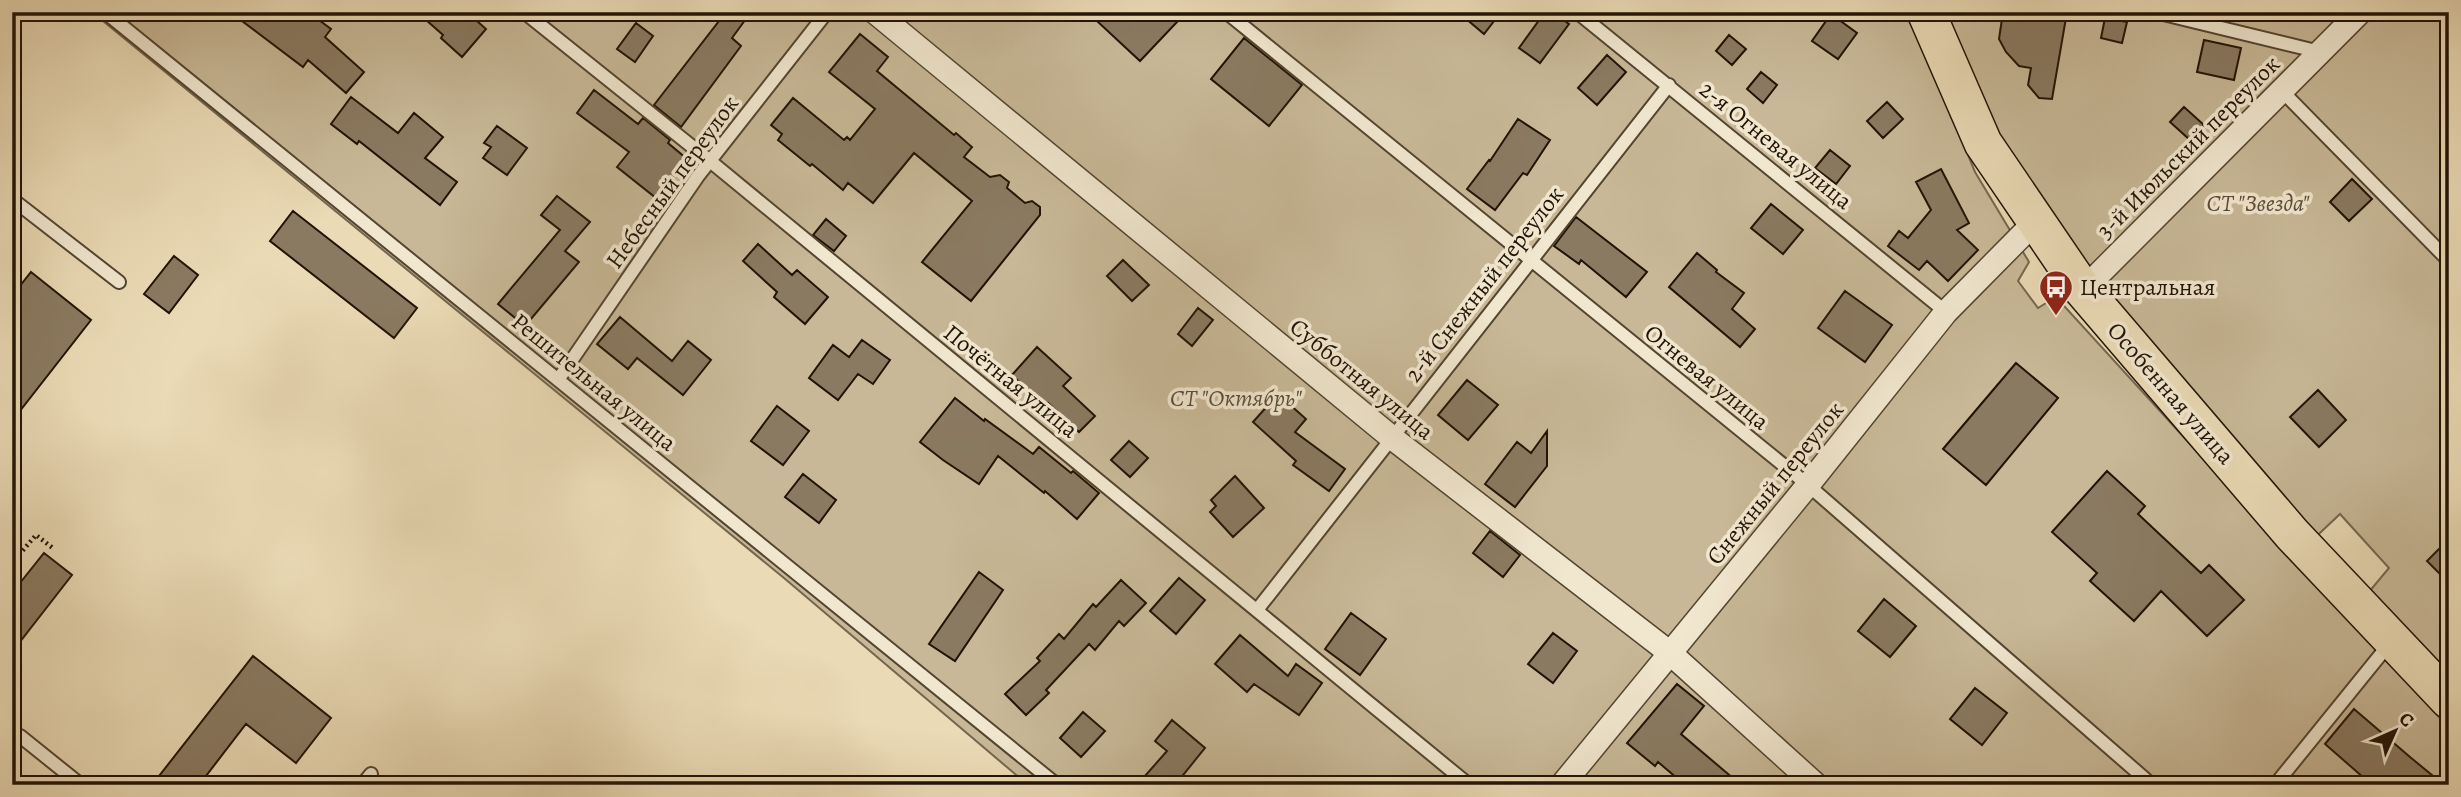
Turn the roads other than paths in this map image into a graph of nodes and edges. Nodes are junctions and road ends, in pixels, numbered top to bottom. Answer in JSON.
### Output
{"nodes":[{"id":1,"x":105,"y":12,"type":"edge"},
{"id":2,"x":524,"y":12,"type":"edge"},
{"id":3,"x":827,"y":12,"type":"edge"},
{"id":4,"x":875,"y":12,"type":"edge"},
{"id":5,"x":1226,"y":12,"type":"edge"},
{"id":6,"x":1577,"y":12,"type":"edge"},
{"id":7,"x":1926,"y":12,"type":"edge"},
{"id":8,"x":2155,"y":12,"type":"edge"},
{"id":9,"x":2360,"y":12,"type":"edge"},
{"id":10,"x":2320,"y":52,"type":"junction"},
{"id":11,"x":1669,"y":85,"type":"junction"},
{"id":12,"x":2282,"y":91,"type":"junction"},
{"id":13,"x":710,"y":161,"type":"junction"},
{"id":14,"x":12,"y":199,"type":"edge"},
{"id":15,"x":2036,"y":221,"type":"junction"},
{"id":16,"x":1530,"y":260,"type":"junction"},
{"id":17,"x":2449,"y":261,"type":"edge"},
{"id":18,"x":119,"y":282,"type":"dead end"},
{"id":19,"x":2083,"y":290,"type":"junction"},
{"id":20,"x":1946,"y":312,"type":"junction"},
{"id":21,"x":558,"y":380,"type":"junction"},
{"id":22,"x":1391,"y":437,"type":"junction"},
{"id":23,"x":1808,"y":485,"type":"junction"},
{"id":24,"x":1257,"y":610,"type":"junction"},
{"id":25,"x":2392,"y":640,"type":"junction"},
{"id":26,"x":1670,"y":653,"type":"junction"},
{"id":27,"x":2449,"y":700,"type":"edge"},
{"id":28,"x":12,"y":746,"type":"edge"},
{"id":29,"x":371,"y":774,"type":"dead end"},
{"id":30,"x":81,"y":785,"type":"edge"},
{"id":31,"x":362,"y":785,"type":"edge"},
{"id":32,"x":1057,"y":785,"type":"edge"},
{"id":33,"x":1469,"y":785,"type":"edge"},
{"id":34,"x":1562,"y":785,"type":"edge"},
{"id":35,"x":1816,"y":785,"type":"edge"},
{"id":36,"x":2152,"y":785,"type":"edge"},
{"id":37,"x":2275,"y":785,"type":"edge"}],
"edges":[{"from":1,"to":21,"type":"lane","name":"Решительная улица"},
{"from":2,"to":13,"type":"lane","name":"Почётная улица"},
{"from":3,"to":13,"type":"lane","name":"Небесный переулок"},
{"from":4,"to":22,"type":"street","name":"Субботняя улица"},
{"from":5,"to":16,"type":"lane","name":"Огневая улица"},
{"from":6,"to":11,"type":"lane","name":"2-я Огневая улица"},
{"from":7,"to":15,"type":"main road","name":"Особенная улица"},
{"from":8,"to":10,"type":"lane"},
{"from":9,"to":10,"type":"street","name":"3-й Июльский переулок"},
{"from":10,"to":12,"type":"street","name":"3-й Июльский переулок"},
{"from":11,"to":16,"type":"lane","name":"2-й Снежный переулок"},
{"from":11,"to":20,"type":"lane","name":"2-я Огневая улица"},
{"from":12,"to":17,"type":"lane"},
{"from":12,"to":19,"type":"street","name":"3-й Июльский переулок"},
{"from":13,"to":21,"type":"lane","name":"Небесный переулок"},
{"from":13,"to":24,"type":"lane","name":"Почётная улица"},
{"from":14,"to":18,"type":"lane"},
{"from":15,"to":19,"type":"main road","name":"Особенная улица"},
{"from":15,"to":20,"type":"street","name":"Снежный переулок"},
{"from":16,"to":22,"type":"lane","name":"2-й Снежный переулок"},
{"from":16,"to":23,"type":"lane","name":"Огневая улица"},
{"from":19,"to":25,"type":"main road","name":"Особенная улица"},
{"from":20,"to":23,"type":"street","name":"Снежный переулок"},
{"from":21,"to":32,"type":"lane","name":"Решительная улица"},
{"from":22,"to":24,"type":"lane","name":"2-й Снежный переулок"},
{"from":22,"to":26,"type":"street","name":"Субботняя улица"},
{"from":23,"to":26,"type":"street","name":"Снежный переулок"},
{"from":23,"to":36,"type":"lane","name":"Огневая улица"},
{"from":24,"to":33,"type":"lane","name":"Почётная улица"},
{"from":25,"to":27,"type":"main road","name":"Особенная улица"},
{"from":25,"to":37,"type":"lane"},
{"from":26,"to":34,"type":"street","name":"Снежный переулок"},
{"from":26,"to":35,"type":"street","name":"Субботняя улица"},
{"from":28,"to":30,"type":"lane"},
{"from":29,"to":31,"type":"lane"}]}
